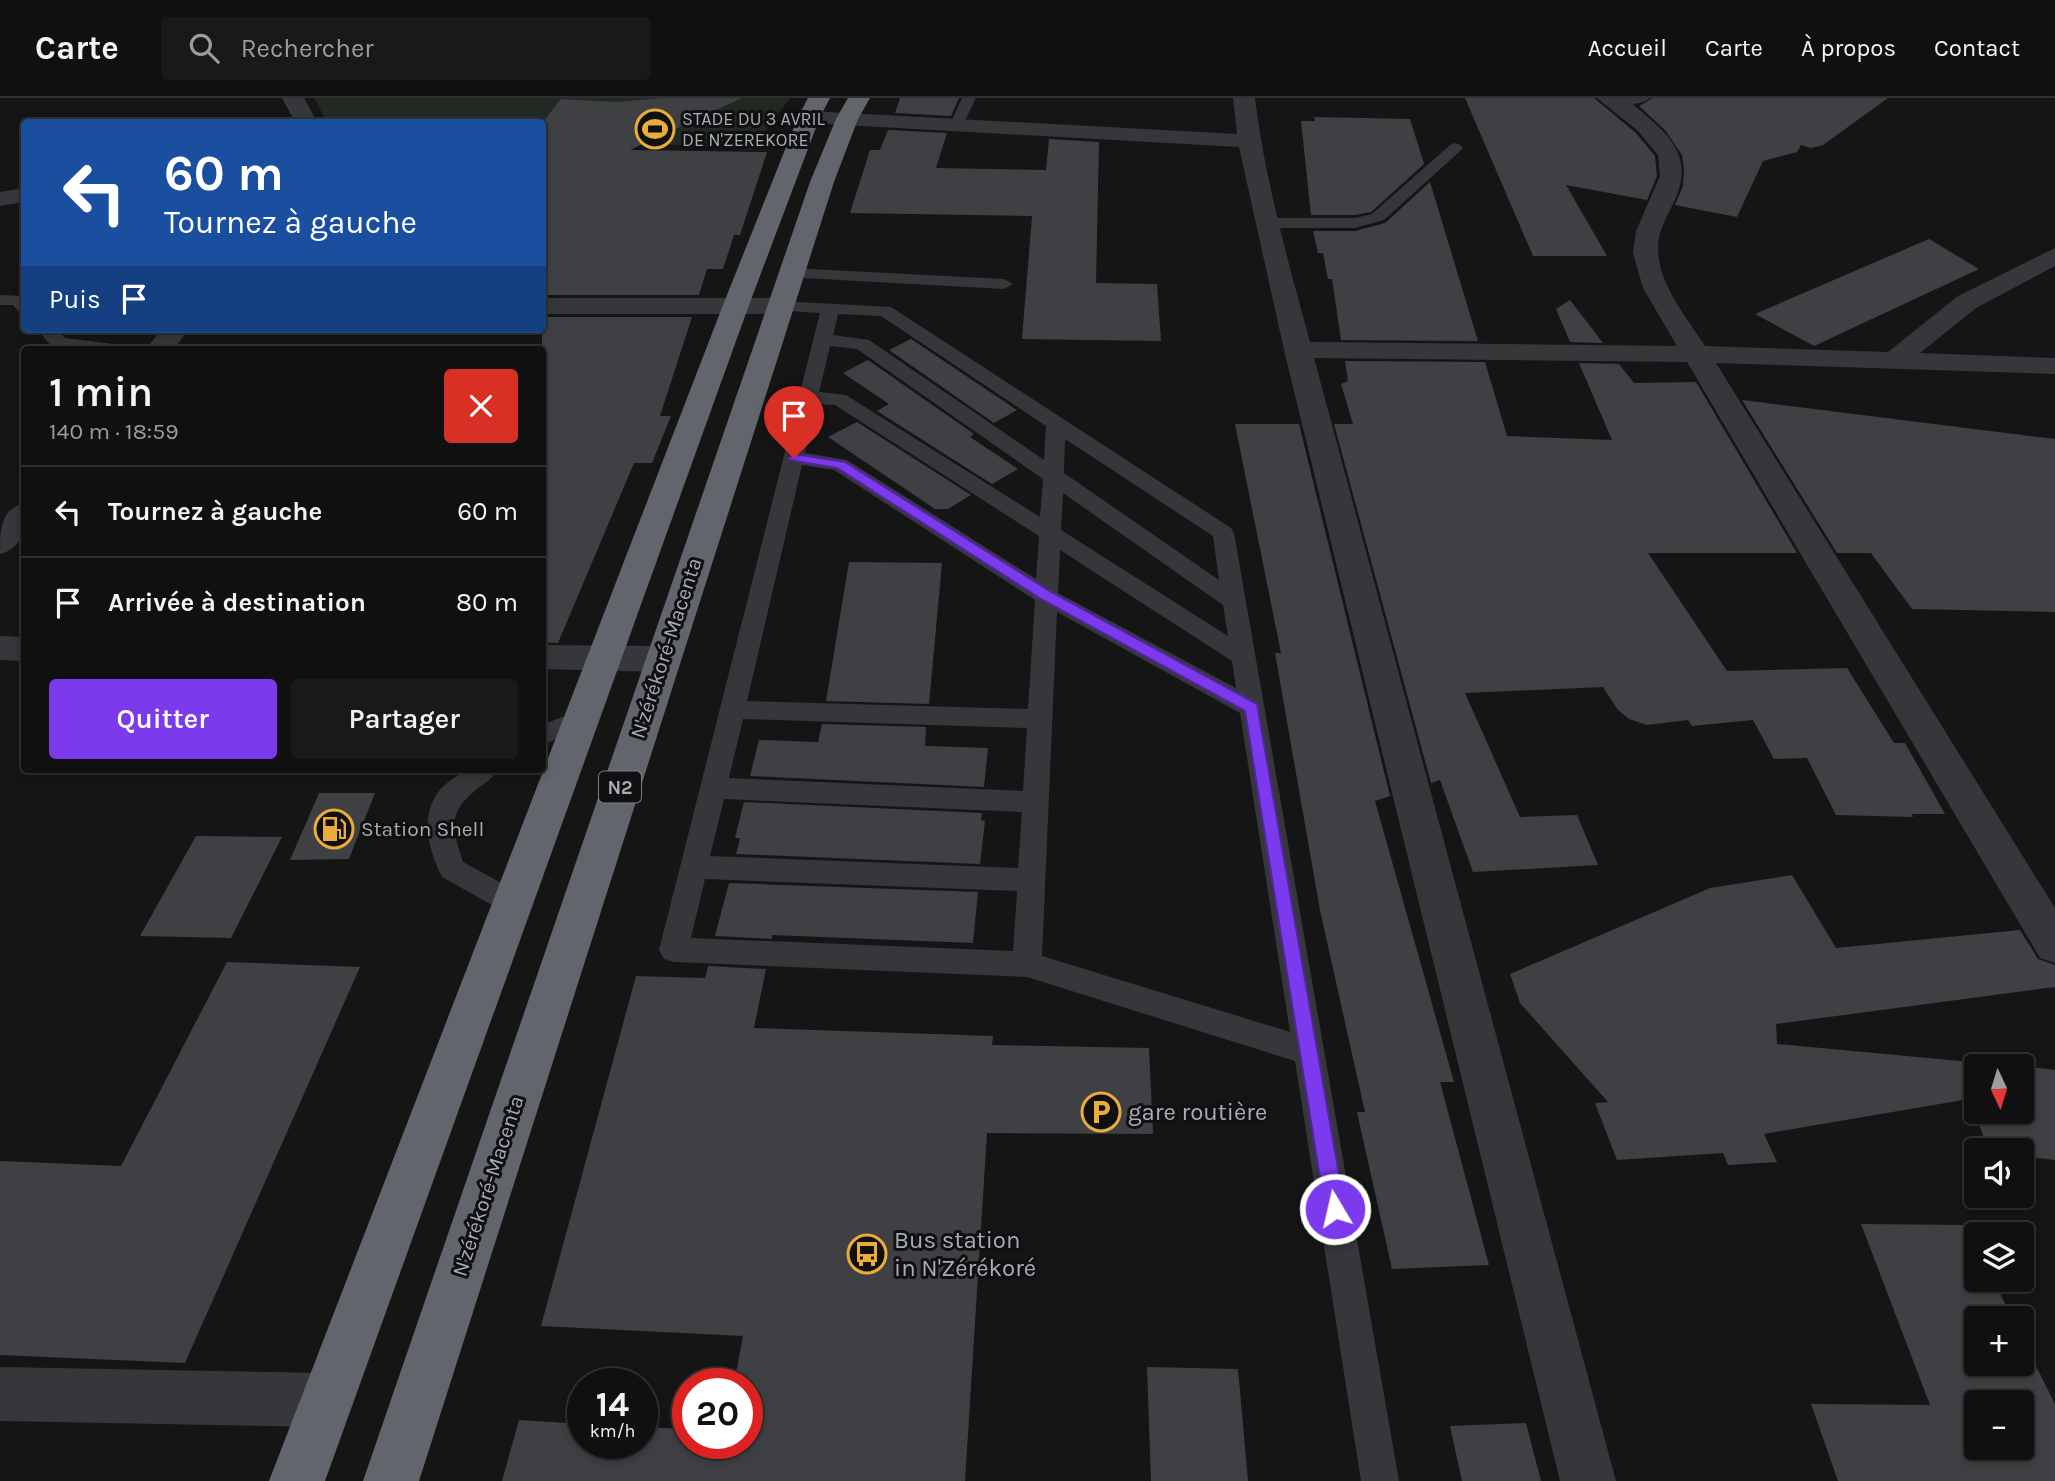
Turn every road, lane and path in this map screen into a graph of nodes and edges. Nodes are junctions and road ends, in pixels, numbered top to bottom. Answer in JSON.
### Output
{"nodes":[{"id":1,"x":293,"y":98,"type":"edge"},
{"id":2,"x":970,"y":98,"type":"edge"},
{"id":3,"x":1244,"y":98,"type":"edge"},
{"id":4,"x":1622,"y":99,"type":"edge"},
{"id":5,"x":834,"y":108,"type":"edge"},
{"id":6,"x":304,"y":119,"type":"edge"},
{"id":7,"x":957,"y":124,"type":"junction"},
{"id":8,"x":1249,"y":141,"type":"junction"},
{"id":9,"x":1455,"y":148,"type":"dead end"},
{"id":10,"x":21,"y":196,"type":"edge"},
{"id":11,"x":0,"y":199,"type":"edge"},
{"id":12,"x":1266,"y":223,"type":"junction"},
{"id":13,"x":2055,"y":256,"type":"edge"},
{"id":14,"x":1004,"y":284,"type":"dead end"},
{"id":15,"x":786,"y":289,"type":"junction"},
{"id":16,"x":0,"y":300,"type":"edge"},
{"id":17,"x":21,"y":304,"type":"edge"},
{"id":18,"x":736,"y":304,"type":"junction"},
{"id":19,"x":546,"y":306,"type":"edge"},
{"id":20,"x":830,"y":308,"type":"junction"},
{"id":21,"x":50,"y":333,"type":"edge"},
{"id":22,"x":823,"y":340,"type":"junction"},
{"id":23,"x":82,"y":346,"type":"edge"},
{"id":24,"x":1298,"y":350,"type":"junction"},
{"id":25,"x":1695,"y":354,"type":"junction"},
{"id":26,"x":1894,"y":360,"type":"junction"},
{"id":27,"x":2055,"y":366,"type":"edge"},
{"id":28,"x":809,"y":398,"type":"junction"},
{"id":29,"x":1056,"y":423,"type":"junction"},
{"id":30,"x":794,"y":458,"type":"junction"},
{"id":31,"x":1052,"y":477,"type":"junction"},
{"id":32,"x":21,"y":517,"type":"edge"},
{"id":33,"x":1050,"y":534,"type":"junction"},
{"id":34,"x":0,"y":542,"type":"edge"},
{"id":35,"x":1046,"y":596,"type":"junction"},
{"id":36,"x":1234,"y":601,"type":"junction"},
{"id":37,"x":0,"y":648,"type":"edge"},
{"id":38,"x":21,"y":649,"type":"edge"},
{"id":39,"x":546,"y":657,"type":"edge"},
{"id":40,"x":1244,"y":657,"type":"junction"},
{"id":41,"x":604,"y":659,"type":"junction"},
{"id":42,"x":662,"y":659,"type":"junction"},
{"id":43,"x":1252,"y":708,"type":"junction"},
{"id":44,"x":732,"y":710,"type":"junction"},
{"id":45,"x":582,"y":718,"type":"junction"},
{"id":46,"x":1040,"y":719,"type":"junction"},
{"id":47,"x":546,"y":734,"type":"edge"},
{"id":48,"x":480,"y":773,"type":"edge"},
{"id":49,"x":713,"y":788,"type":"junction"},
{"id":50,"x":1036,"y":802,"type":"junction"},
{"id":51,"x":694,"y":867,"type":"junction"},
{"id":52,"x":1032,"y":880,"type":"junction"},
{"id":53,"x":513,"y":903,"type":"junction"},
{"id":54,"x":2055,"y":945,"type":"edge"},
{"id":55,"x":1027,"y":964,"type":"junction"},
{"id":56,"x":1308,"y":1051,"type":"junction"},
{"id":57,"x":0,"y":1394,"type":"edge"},
{"id":58,"x":327,"y":1400,"type":"junction"},
{"id":59,"x":297,"y":1481,"type":"edge"},
{"id":60,"x":391,"y":1481,"type":"edge"},
{"id":61,"x":1380,"y":1481,"type":"edge"},
{"id":62,"x":1588,"y":1481,"type":"edge"}],
"edges":[{"from":1,"to":6,"type":"street"},
{"from":2,"to":7,"type":"lane"},
{"from":3,"to":8,"type":"street"},
{"from":4,"to":25,"type":"street"},
{"from":5,"to":7,"type":"street"},
{"from":5,"to":15,"type":"highway","name":"N'zérékoré-Macenta","number":"N2"},
{"from":5,"to":18,"type":"highway"},
{"from":7,"to":8,"type":"street"},
{"from":8,"to":12,"type":"street"},
{"from":9,"to":12,"type":"lane"},
{"from":10,"to":11,"type":"street"},
{"from":12,"to":24,"type":"street"},
{"from":13,"to":26,"type":"street"},
{"from":14,"to":15,"type":"lane"},
{"from":15,"to":18,"type":"street"},
{"from":15,"to":20,"type":"lane"},
{"from":15,"to":42,"type":"highway","name":"N'zérékoré-Macenta","number":"N2"},
{"from":16,"to":17,"type":"lane"},
{"from":18,"to":19,"type":"street"},
{"from":18,"to":41,"type":"highway"},
{"from":20,"to":22,"type":"lane"},
{"from":20,"to":29,"type":"lane"},
{"from":21,"to":23,"type":"lane"},
{"from":22,"to":28,"type":"lane"},
{"from":22,"to":31,"type":"lane"},
{"from":24,"to":25,"type":"street"},
{"from":24,"to":62,"type":"street"},
{"from":25,"to":26,"type":"street"},
{"from":25,"to":54,"type":"street"},
{"from":26,"to":27,"type":"street"},
{"from":28,"to":30,"type":"lane"},
{"from":28,"to":33,"type":"lane"},
{"from":29,"to":31,"type":"lane"},
{"from":29,"to":36,"type":"lane"},
{"from":30,"to":35,"type":"lane"},
{"from":30,"to":44,"type":"lane"},
{"from":31,"to":33,"type":"lane"},
{"from":31,"to":36,"type":"lane"},
{"from":32,"to":34,"type":"street"},
{"from":33,"to":35,"type":"lane"},
{"from":33,"to":40,"type":"lane"},
{"from":35,"to":43,"type":"lane"},
{"from":35,"to":46,"type":"lane"},
{"from":36,"to":40,"type":"lane"},
{"from":37,"to":38,"type":"street"},
{"from":39,"to":41,"type":"street"},
{"from":40,"to":43,"type":"lane"},
{"from":41,"to":42,"type":"street"},
{"from":41,"to":45,"type":"highway"},
{"from":42,"to":60,"type":"highway","name":"N'zérékoré-Macenta","number":"N2"},
{"from":43,"to":56,"type":"lane"},
{"from":44,"to":46,"type":"lane"},
{"from":44,"to":49,"type":"lane"},
{"from":45,"to":47,"type":"lane"},
{"from":45,"to":53,"type":"highway"},
{"from":46,"to":50,"type":"lane"},
{"from":48,"to":53,"type":"lane"},
{"from":49,"to":50,"type":"lane"},
{"from":49,"to":51,"type":"lane"},
{"from":50,"to":52,"type":"lane"},
{"from":51,"to":52,"type":"lane"},
{"from":51,"to":55,"type":"lane"},
{"from":52,"to":55,"type":"lane"},
{"from":53,"to":58,"type":"highway"},
{"from":55,"to":56,"type":"lane"},
{"from":56,"to":61,"type":"lane"},
{"from":57,"to":58,"type":"street"},
{"from":58,"to":59,"type":"highway"}]}
